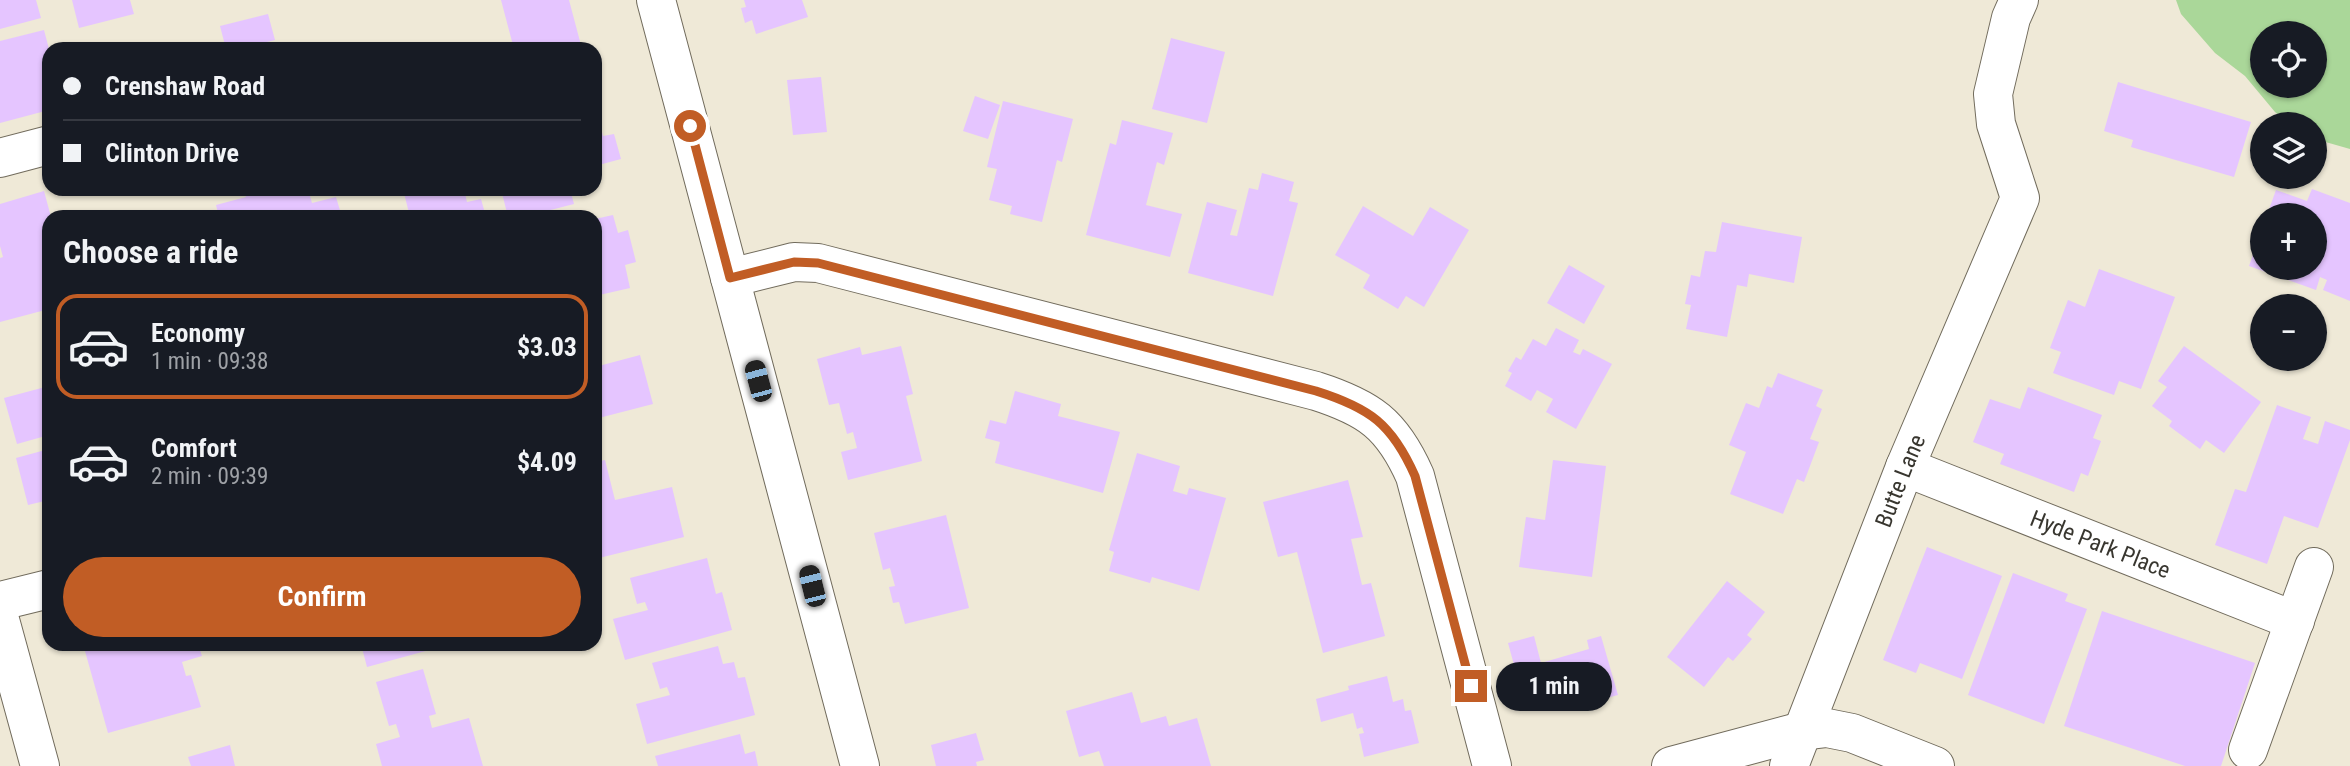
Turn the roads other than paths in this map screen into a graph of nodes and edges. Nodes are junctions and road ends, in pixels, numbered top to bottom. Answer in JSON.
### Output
{"nodes":[{"id":1,"x":656,"y":0,"type":"edge"},
{"id":2,"x":2019,"y":0,"type":"edge"},
{"id":3,"x":42,"y":147,"type":"edge"},
{"id":4,"x":0,"y":158,"type":"edge"},
{"id":5,"x":730,"y":278,"type":"junction"},
{"id":6,"x":1905,"y":467,"type":"junction"},
{"id":7,"x":2314,"y":567,"type":"dead end"},
{"id":8,"x":42,"y":591,"type":"edge"},
{"id":9,"x":0,"y":601,"type":"edge"},
{"id":10,"x":0,"y":620,"type":"edge"},
{"id":11,"x":2295,"y":621,"type":"junction"},
{"id":12,"x":1802,"y":731,"type":"junction"},
{"id":13,"x":2248,"y":750,"type":"dead end"},
{"id":14,"x":40,"y":766,"type":"edge"},
{"id":15,"x":860,"y":766,"type":"edge"},
{"id":16,"x":1492,"y":766,"type":"edge"},
{"id":17,"x":1671,"y":766,"type":"edge"},
{"id":18,"x":1789,"y":766,"type":"edge"},
{"id":19,"x":1935,"y":766,"type":"edge"}],
"edges":[{"from":1,"to":5,"type":"street"},
{"from":2,"to":6,"type":"street","name":"Butte Lane"},
{"from":3,"to":4,"type":"street"},
{"from":5,"to":15,"type":"street"},
{"from":5,"to":16,"type":"street"},
{"from":6,"to":11,"type":"street","name":"Hyde Park Place"},
{"from":6,"to":12,"type":"street","name":"Butte Lane"},
{"from":7,"to":11,"type":"street"},
{"from":8,"to":9,"type":"street"},
{"from":10,"to":14,"type":"street"},
{"from":11,"to":13,"type":"street"},
{"from":12,"to":17,"type":"street"},
{"from":12,"to":18,"type":"street","name":"Butte Lane"},
{"from":12,"to":19,"type":"street"}]}
